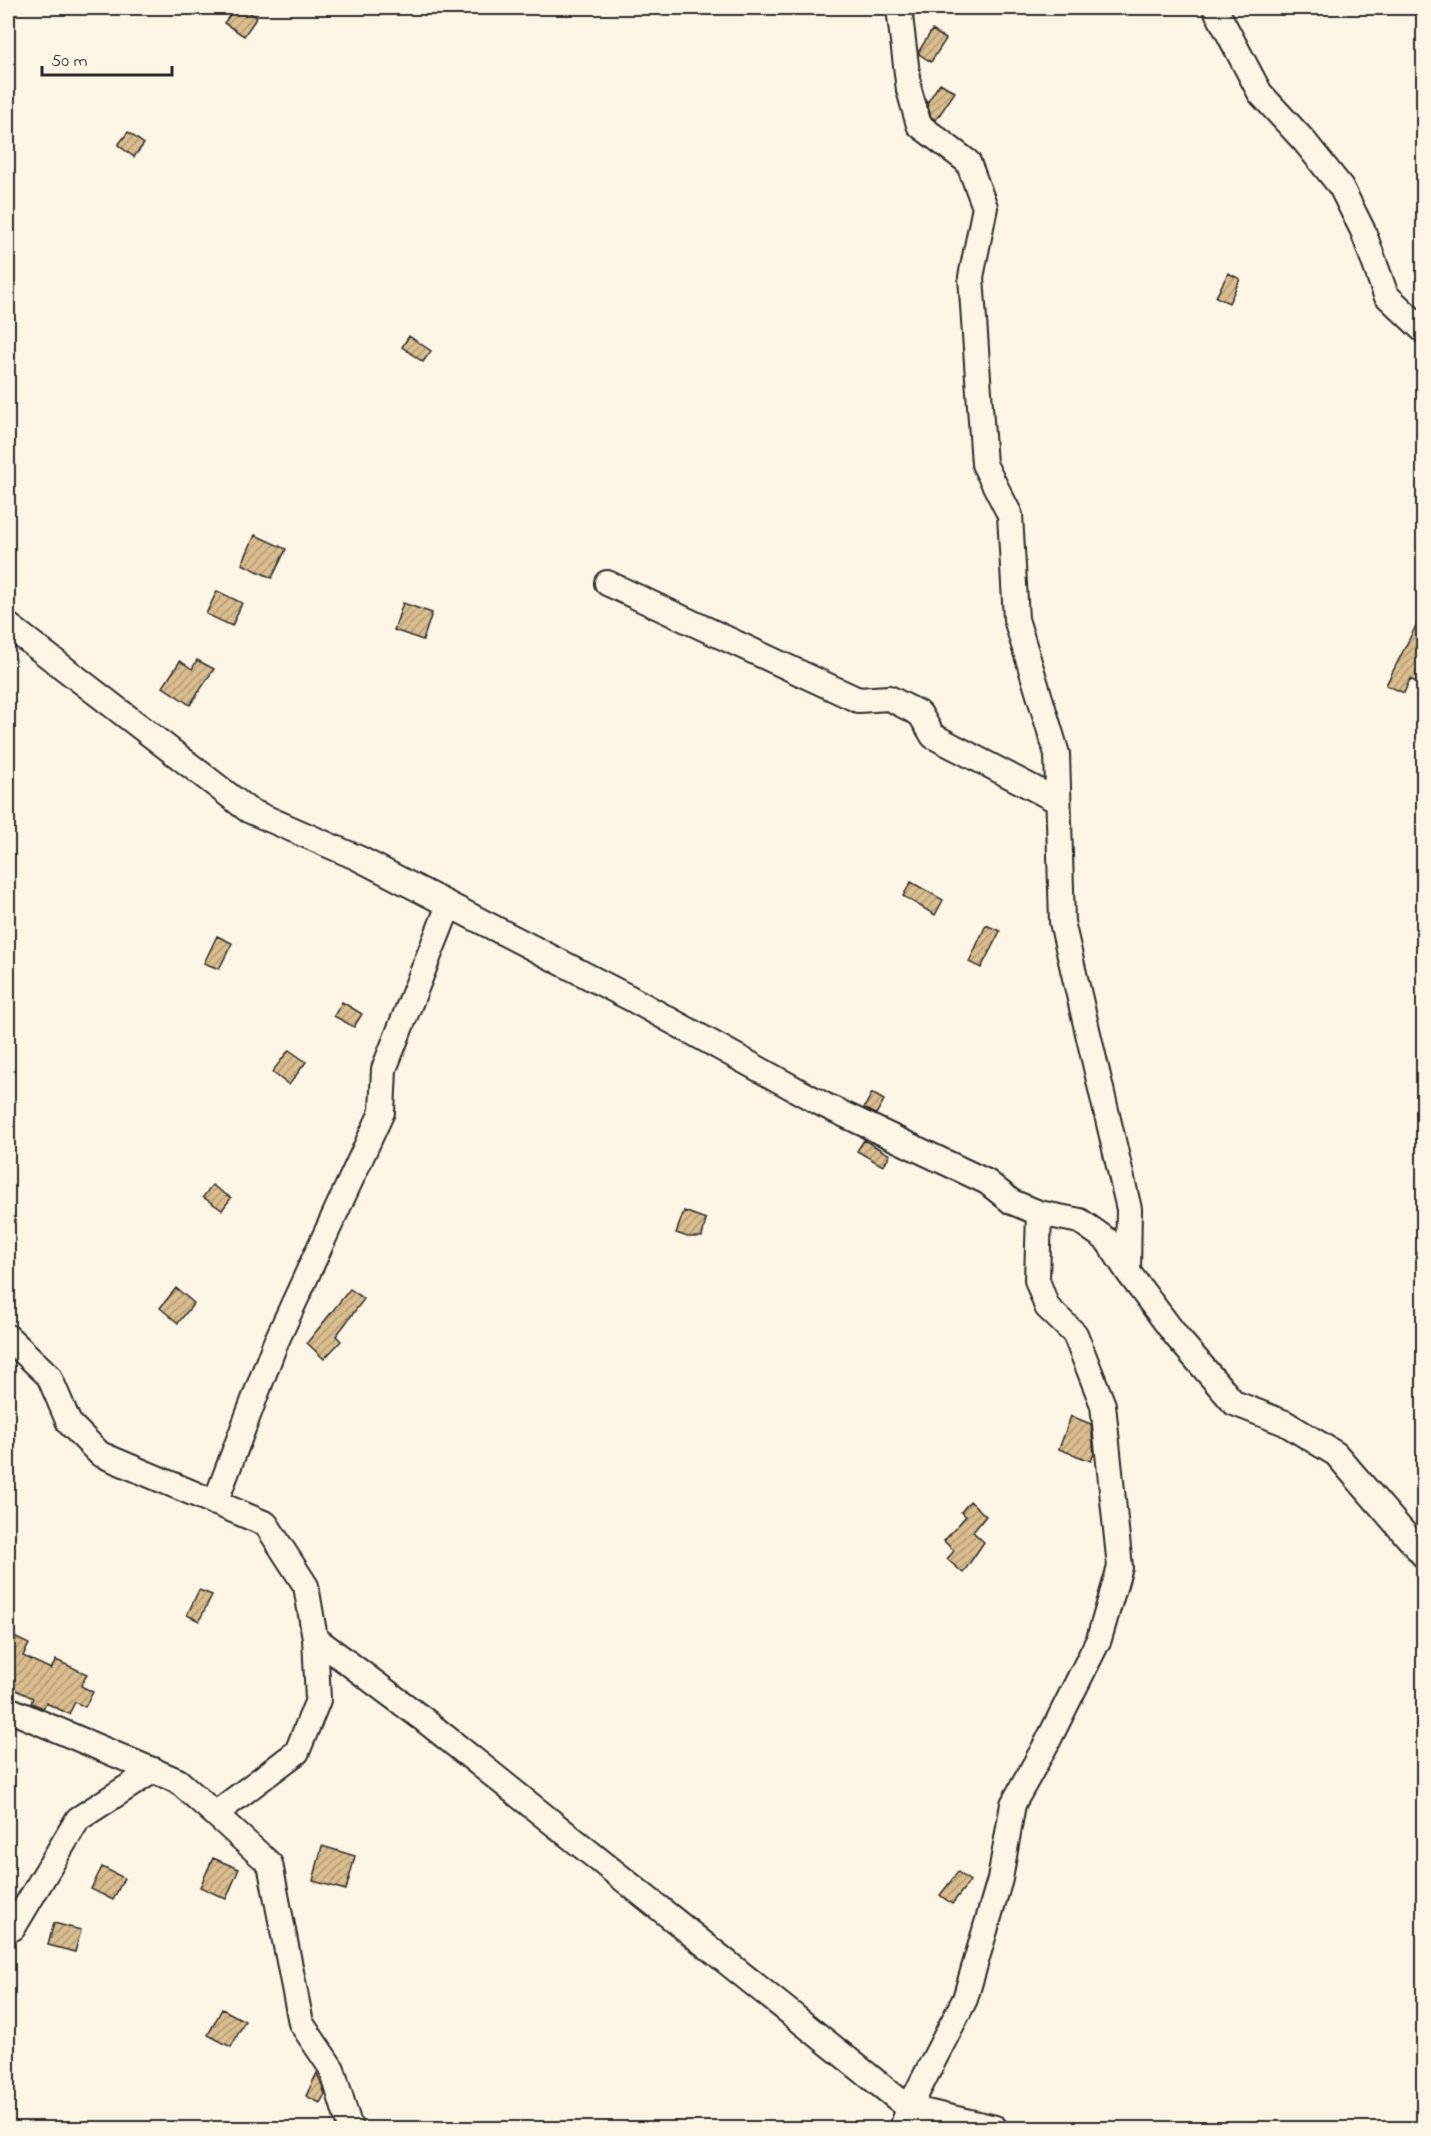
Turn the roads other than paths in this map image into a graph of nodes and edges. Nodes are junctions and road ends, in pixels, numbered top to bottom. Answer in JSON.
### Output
{"nodes":[{"id":1,"x":899,"y":8,"type":"edge"},
{"id":2,"x":1215,"y":8,"type":"edge"},
{"id":3,"x":1424,"y":331,"type":"edge"},
{"id":4,"x":607,"y":583,"type":"dead end"},
{"id":5,"x":8,"y":626,"type":"edge"},
{"id":6,"x":1058,"y":801,"type":"junction"},
{"id":7,"x":449,"y":904,"type":"junction"},
{"id":8,"x":1039,"y":1214,"type":"junction"},
{"id":9,"x":1128,"y":1272,"type":"junction"},
{"id":10,"x":8,"y":1337,"type":"edge"},
{"id":11,"x":215,"y":1503,"type":"junction"},
{"id":12,"x":1424,"y":1556,"type":"edge"},
{"id":13,"x":315,"y":1638,"type":"junction"},
{"id":14,"x":8,"y":1709,"type":"edge"},
{"id":15,"x":154,"y":1770,"type":"junction"},
{"id":16,"x":215,"y":1814,"type":"junction"},
{"id":17,"x":8,"y":1930,"type":"edge"},
{"id":18,"x":905,"y":2118,"type":"edge"},
{"id":19,"x":986,"y":2127,"type":"edge"},
{"id":20,"x":350,"y":2128,"type":"edge"}],
"edges":[{"from":1,"to":6,"type":"street"},
{"from":2,"to":3,"type":"street"},
{"from":4,"to":6,"type":"street"},
{"from":5,"to":7,"type":"street"},
{"from":6,"to":9,"type":"street"},
{"from":7,"to":8,"type":"street"},
{"from":7,"to":11,"type":"street"},
{"from":8,"to":9,"type":"street"},
{"from":8,"to":18,"type":"street"},
{"from":9,"to":12,"type":"street"},
{"from":10,"to":11,"type":"street"},
{"from":11,"to":13,"type":"street"},
{"from":13,"to":16,"type":"street"},
{"from":13,"to":18,"type":"street"},
{"from":14,"to":15,"type":"street"},
{"from":15,"to":16,"type":"street"},
{"from":15,"to":17,"type":"street"},
{"from":16,"to":20,"type":"street"},
{"from":18,"to":19,"type":"street"}]}
